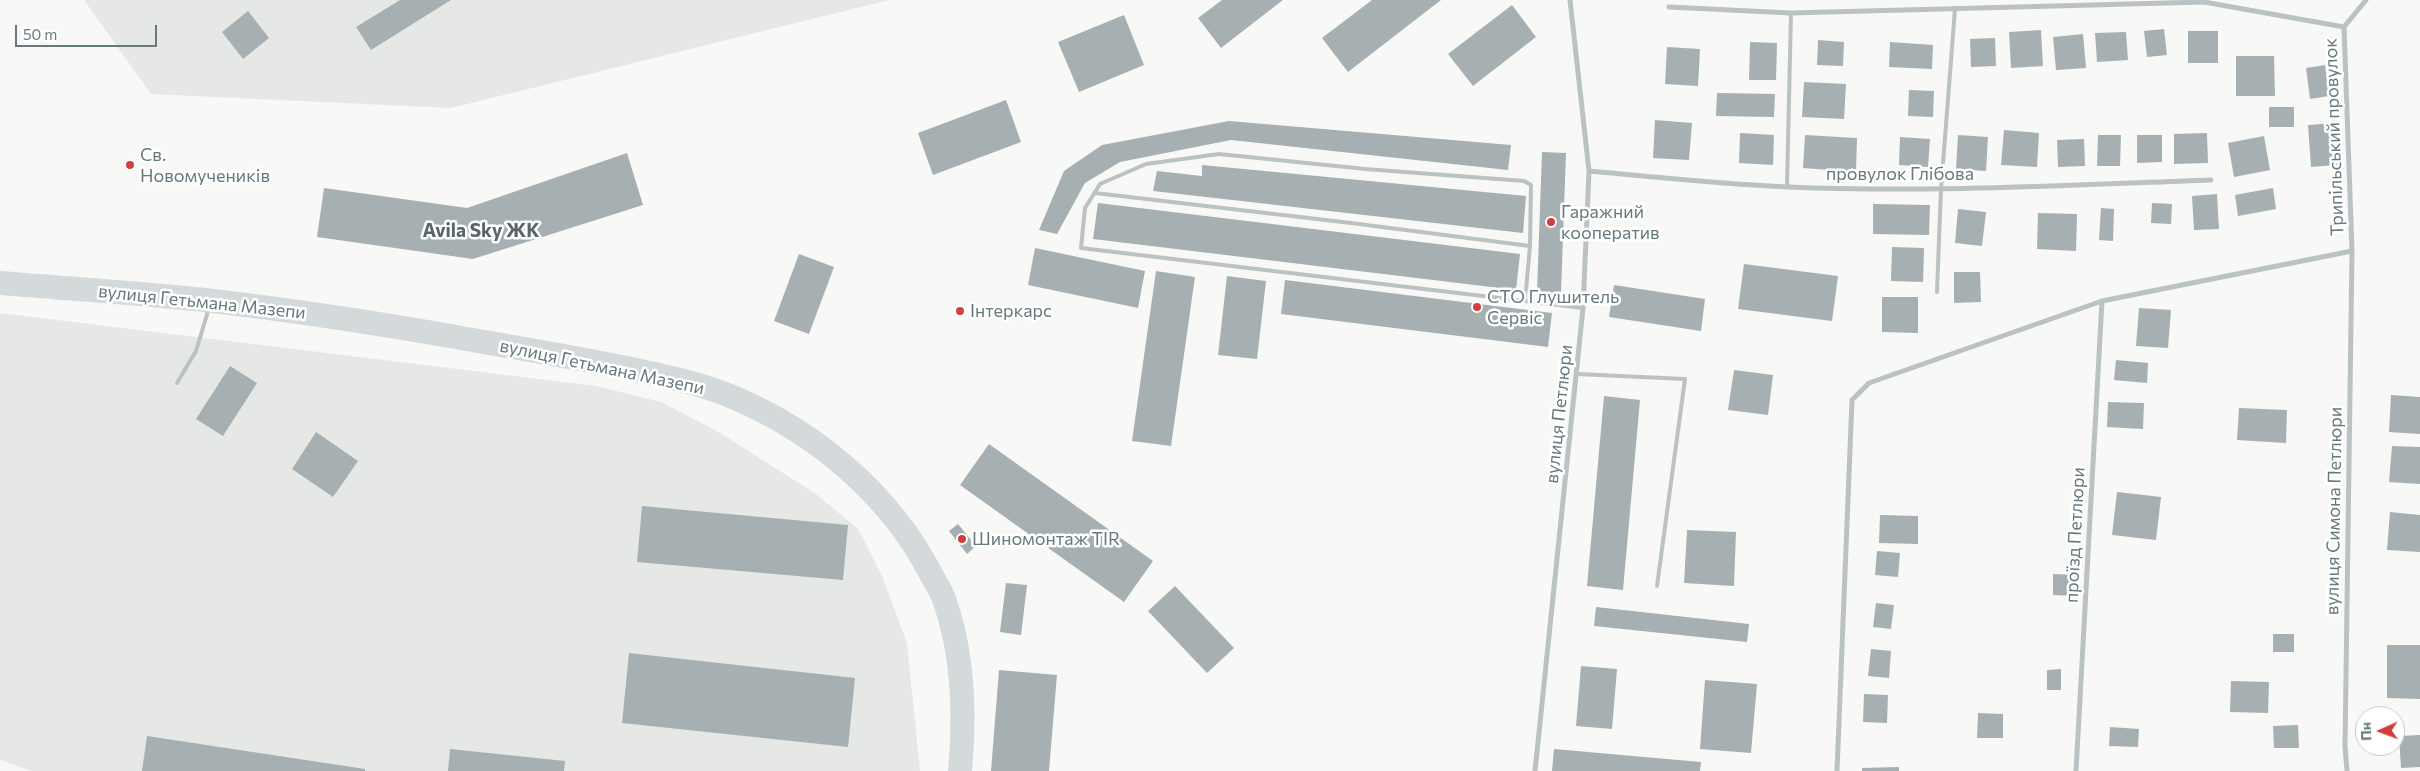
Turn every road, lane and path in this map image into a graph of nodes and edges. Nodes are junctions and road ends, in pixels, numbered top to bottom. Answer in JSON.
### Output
{"nodes":[{"id":1,"x":1570,"y":0,"type":"edge"},
{"id":2,"x":2366,"y":0,"type":"edge"},
{"id":3,"x":1669,"y":8,"type":"dead end"},
{"id":4,"x":1956,"y":10,"type":"junction"},
{"id":5,"x":1791,"y":13,"type":"junction"},
{"id":6,"x":2344,"y":27,"type":"junction"},
{"id":7,"x":1589,"y":172,"type":"junction"},
{"id":8,"x":2211,"y":180,"type":"dead end"},
{"id":9,"x":1787,"y":187,"type":"junction"},
{"id":10,"x":1941,"y":189,"type":"junction"},
{"id":11,"x":1095,"y":193,"type":"junction"},
{"id":12,"x":1530,"y":246,"type":"junction"},
{"id":13,"x":2352,"y":251,"type":"junction"},
{"id":14,"x":0,"y":283,"type":"edge"},
{"id":15,"x":1937,"y":292,"type":"dead end"},
{"id":16,"x":211,"y":301,"type":"junction"},
{"id":17,"x":1525,"y":301,"type":"junction"},
{"id":18,"x":2102,"y":301,"type":"junction"},
{"id":19,"x":1583,"y":308,"type":"junction"},
{"id":20,"x":1577,"y":374,"type":"junction"},
{"id":21,"x":177,"y":383,"type":"dead end"},
{"id":22,"x":1657,"y":586,"type":"dead end"},
{"id":23,"x":960,"y":771,"type":"edge"},
{"id":24,"x":1535,"y":771,"type":"edge"},
{"id":25,"x":1837,"y":771,"type":"edge"},
{"id":26,"x":2076,"y":771,"type":"edge"},
{"id":27,"x":2347,"y":771,"type":"edge"}],
"edges":[{"from":1,"to":7,"type":"street","name":"вулиця Петлюри"},
{"from":2,"to":6,"type":"street","name":"Трипільський провулок"},
{"from":3,"to":5,"type":"street"},
{"from":4,"to":5,"type":"street"},
{"from":4,"to":6,"type":"street"},
{"from":4,"to":10,"type":"lane"},
{"from":5,"to":9,"type":"lane"},
{"from":6,"to":13,"type":"street","name":"Трипільський провулок"},
{"from":7,"to":9,"type":"street","name":"провулок Глібова"},
{"from":7,"to":19,"type":"street","name":"вулиця Петлюри"},
{"from":8,"to":10,"type":"street","name":"провулок Глібова"},
{"from":9,"to":10,"type":"street","name":"провулок Глібова"},
{"from":10,"to":15,"type":"lane"},
{"from":11,"to":12,"type":"lane"},
{"from":11,"to":12,"type":"lane"},
{"from":11,"to":17,"type":"lane"},
{"from":12,"to":17,"type":"lane"},
{"from":13,"to":18,"type":"street"},
{"from":13,"to":27,"type":"street","name":"вулиця Симона Петлюри"},
{"from":14,"to":16,"type":"main road","name":"вулиця Гетьмана Мазепи"},
{"from":16,"to":21,"type":"lane"},
{"from":16,"to":23,"type":"main road","name":"вулиця Гетьмана Мазепи"},
{"from":17,"to":19,"type":"lane"},
{"from":18,"to":25,"type":"street"},
{"from":18,"to":26,"type":"street","name":"проїзд Петлюри"},
{"from":19,"to":20,"type":"street","name":"вулиця Петлюри"},
{"from":20,"to":22,"type":"lane"},
{"from":20,"to":24,"type":"street","name":"вулиця Петлюри"}]}
